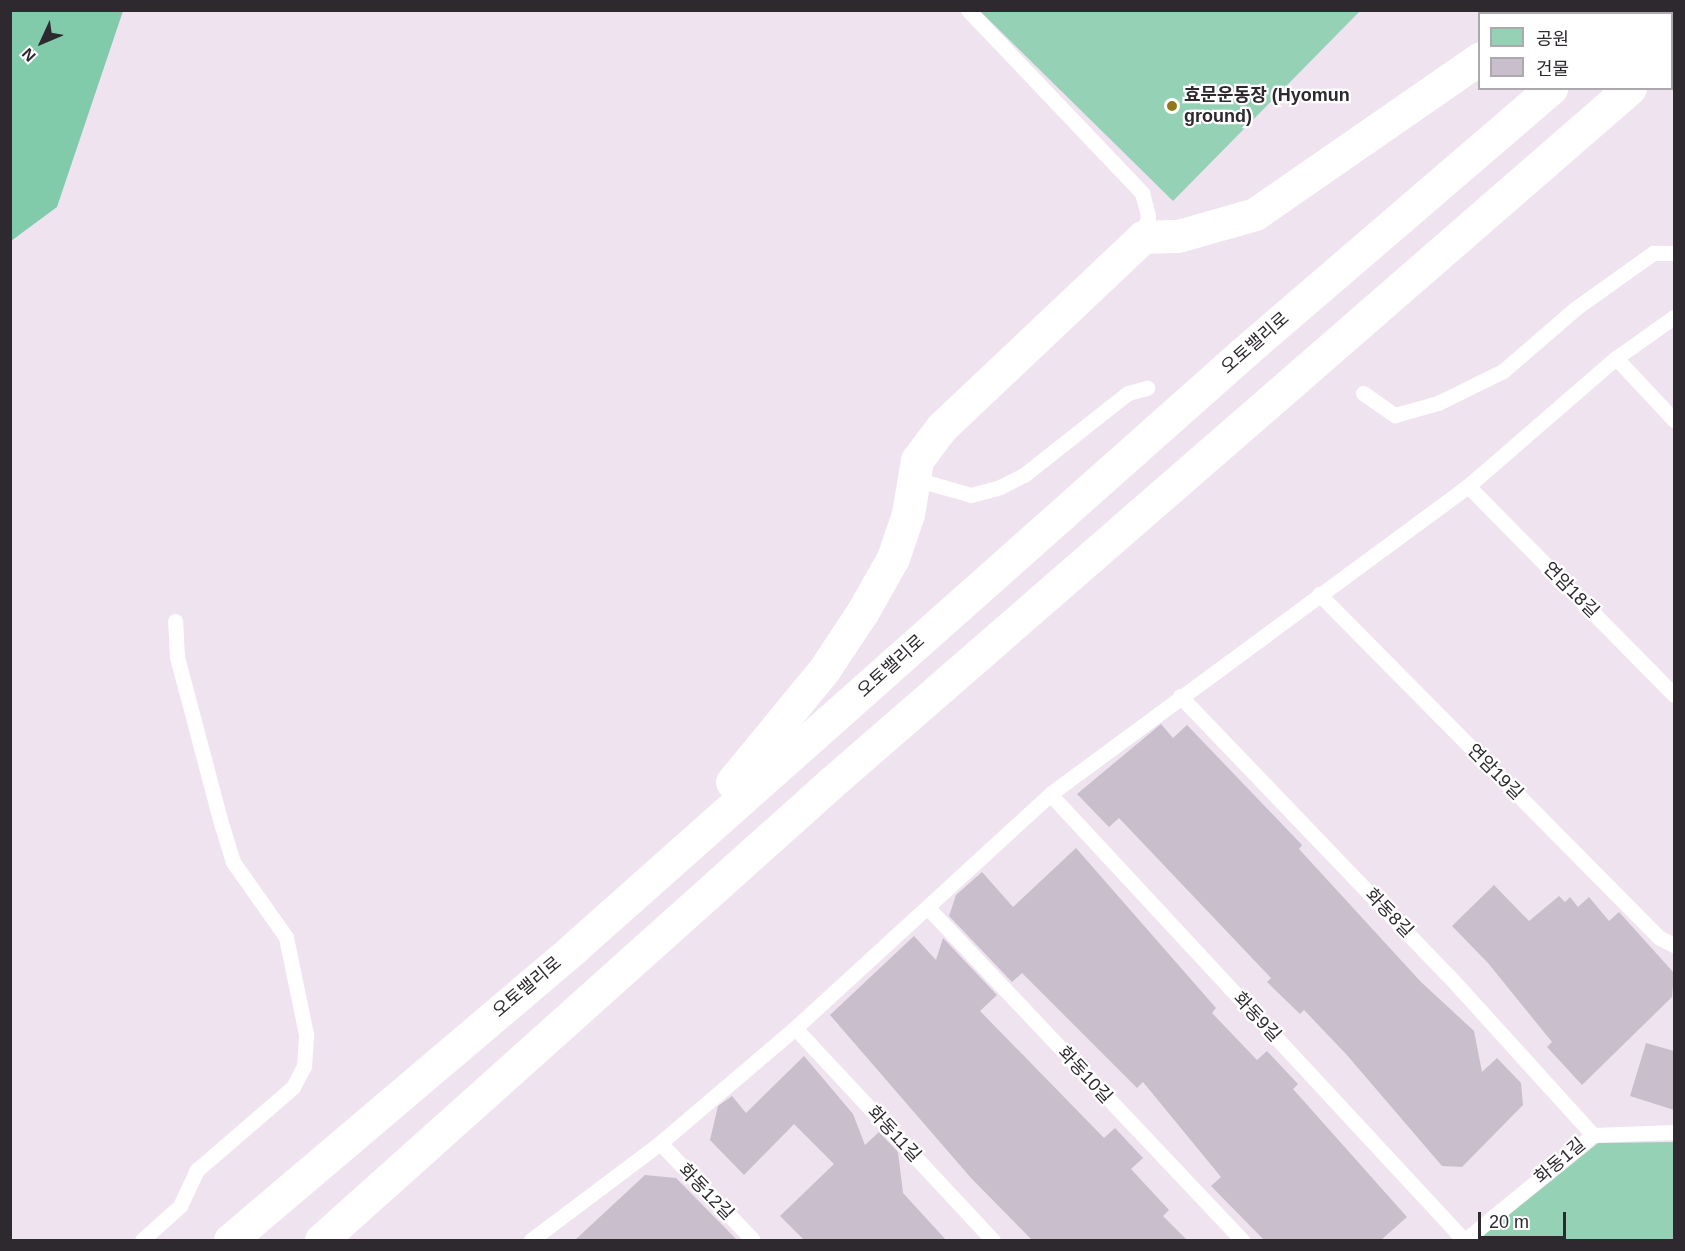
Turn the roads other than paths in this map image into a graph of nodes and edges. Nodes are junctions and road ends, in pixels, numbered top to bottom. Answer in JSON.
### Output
{"nodes":[{"id":1,"x":968,"y":10,"type":"edge"},
{"id":2,"x":1478,"y":59,"type":"edge"},
{"id":3,"x":1549,"y":90,"type":"edge"},
{"id":4,"x":1628,"y":90,"type":"edge"},
{"id":5,"x":1143,"y":237,"type":"junction"},
{"id":6,"x":1674,"y":253,"type":"edge"},
{"id":7,"x":1674,"y":317,"type":"edge"},
{"id":8,"x":1616,"y":358,"type":"junction"},
{"id":9,"x":1147,"y":388,"type":"dead end"},
{"id":10,"x":1363,"y":393,"type":"dead end"},
{"id":11,"x":1674,"y":420,"type":"edge"},
{"id":12,"x":915,"y":479,"type":"junction"},
{"id":13,"x":1468,"y":486,"type":"junction"},
{"id":14,"x":1319,"y":594,"type":"junction"},
{"id":15,"x":175,"y":621,"type":"dead end"},
{"id":16,"x":1674,"y":695,"type":"edge"},
{"id":17,"x":1180,"y":696,"type":"junction"},
{"id":18,"x":1050,"y":794,"type":"junction"},
{"id":19,"x":929,"y":909,"type":"junction"},
{"id":20,"x":1674,"y":945,"type":"edge"},
{"id":21,"x":575,"y":947,"type":"junction"},
{"id":22,"x":795,"y":1028,"type":"junction"},
{"id":23,"x":1674,"y":1132,"type":"edge"},
{"id":24,"x":1593,"y":1135,"type":"junction"},
{"id":25,"x":660,"y":1143,"type":"junction"},
{"id":26,"x":142,"y":1240,"type":"edge"},
{"id":27,"x":230,"y":1240,"type":"edge"},
{"id":28,"x":321,"y":1240,"type":"edge"},
{"id":29,"x":531,"y":1240,"type":"edge"},
{"id":30,"x":753,"y":1240,"type":"edge"},
{"id":31,"x":993,"y":1240,"type":"edge"},
{"id":32,"x":1242,"y":1240,"type":"edge"},
{"id":33,"x":1464,"y":1240,"type":"edge"}],
"edges":[{"from":1,"to":5,"type":"lane"},
{"from":2,"to":5,"type":"highway"},
{"from":3,"to":21,"type":"highway","name":"오토밸리로"},
{"from":4,"to":28,"type":"highway"},
{"from":5,"to":12,"type":"highway"},
{"from":6,"to":10,"type":"lane"},
{"from":7,"to":8,"type":"lane"},
{"from":8,"to":11,"type":"lane"},
{"from":8,"to":13,"type":"lane"},
{"from":9,"to":12,"type":"lane"},
{"from":12,"to":21,"type":"highway"},
{"from":13,"to":14,"type":"lane"},
{"from":13,"to":16,"type":"lane","name":"연암18길"},
{"from":14,"to":17,"type":"lane"},
{"from":14,"to":20,"type":"lane","name":"연암19길"},
{"from":15,"to":26,"type":"lane"},
{"from":17,"to":18,"type":"lane"},
{"from":17,"to":24,"type":"lane","name":"화동8길"},
{"from":18,"to":19,"type":"lane"},
{"from":18,"to":33,"type":"lane","name":"화동9길"},
{"from":19,"to":22,"type":"lane"},
{"from":19,"to":32,"type":"lane","name":"화동10길"},
{"from":21,"to":27,"type":"highway","name":"오토밸리로"},
{"from":22,"to":25,"type":"lane"},
{"from":22,"to":31,"type":"lane","name":"화동11길"},
{"from":23,"to":24,"type":"lane","name":"화동1길"},
{"from":24,"to":33,"type":"lane","name":"화동1길"},
{"from":25,"to":29,"type":"lane"},
{"from":25,"to":30,"type":"lane","name":"화동12길"}]}
